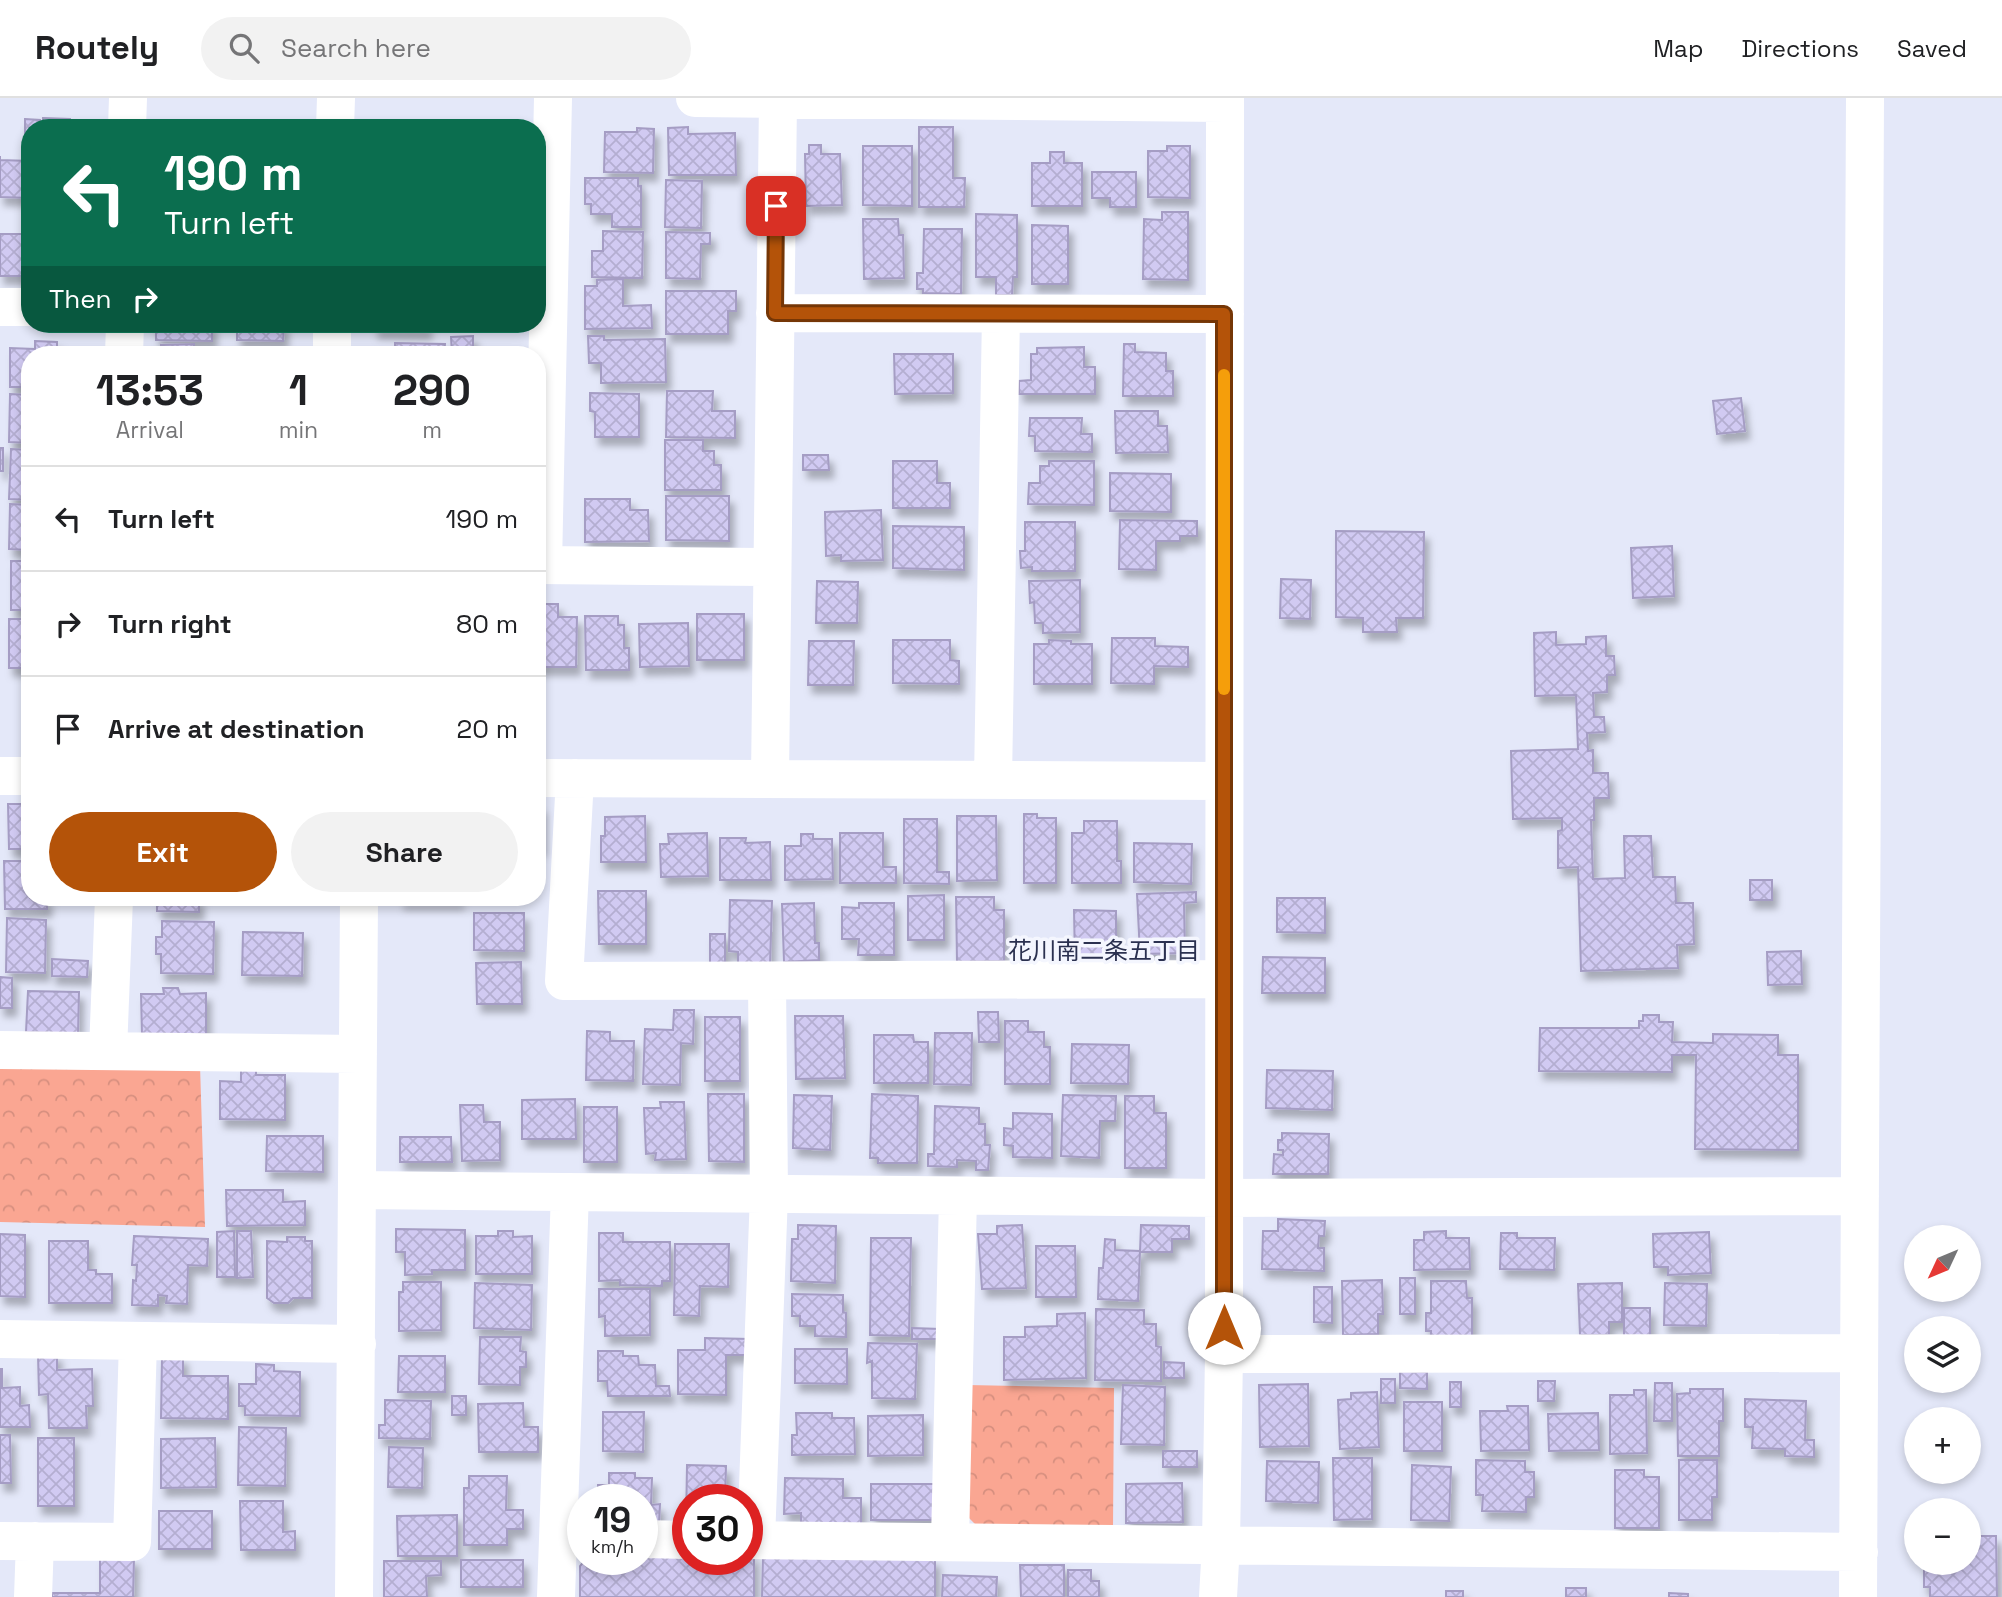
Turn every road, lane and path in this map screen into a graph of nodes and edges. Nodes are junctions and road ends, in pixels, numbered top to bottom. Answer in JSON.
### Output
{"nodes":[{"id":1,"x":128,"y":98,"type":"edge"},
{"id":2,"x":336,"y":98,"type":"edge"},
{"id":3,"x":552,"y":98,"type":"edge"},
{"id":4,"x":695,"y":98,"type":"edge"},
{"id":5,"x":1865,"y":98,"type":"edge"},
{"id":6,"x":778,"y":99,"type":"edge"},
{"id":7,"x":913,"y":99,"type":"edge"},
{"id":8,"x":1225,"y":101,"type":"edge"},
{"id":9,"x":127,"y":119,"type":"edge"},
{"id":10,"x":335,"y":119,"type":"edge"},
{"id":11,"x":0,"y":307,"type":"edge"},
{"id":12,"x":21,"y":307,"type":"edge"},
{"id":13,"x":775,"y":313,"type":"junction"},
{"id":14,"x":1001,"y":314,"type":"junction"},
{"id":15,"x":1224,"y":314,"type":"junction"},
{"id":16,"x":546,"y":332,"type":"edge"},
{"id":17,"x":546,"y":565,"type":"edge"},
{"id":18,"x":772,"y":566,"type":"junction"},
{"id":19,"x":0,"y":776,"type":"edge"},
{"id":20,"x":21,"y":776,"type":"edge"},
{"id":21,"x":546,"y":778,"type":"edge"},
{"id":22,"x":575,"y":778,"type":"junction"},
{"id":23,"x":769,"y":779,"type":"junction"},
{"id":24,"x":993,"y":780,"type":"junction"},
{"id":25,"x":1224,"y":781,"type":"junction"},
{"id":26,"x":114,"y":906,"type":"edge"},
{"id":27,"x":359,"y":906,"type":"edge"},
{"id":28,"x":1224,"y":979,"type":"junction"},
{"id":29,"x":767,"y":981,"type":"junction"},
{"id":30,"x":0,"y":1050,"type":"edge"},
{"id":31,"x":108,"y":1051,"type":"junction"},
{"id":32,"x":358,"y":1054,"type":"junction"},
{"id":33,"x":358,"y":1190,"type":"junction"},
{"id":34,"x":570,"y":1192,"type":"junction"},
{"id":35,"x":769,"y":1194,"type":"junction"},
{"id":36,"x":958,"y":1196,"type":"junction"},
{"id":37,"x":1860,"y":1196,"type":"junction"},
{"id":38,"x":1223,"y":1198,"type":"junction"},
{"id":39,"x":0,"y":1339,"type":"edge"},
{"id":40,"x":138,"y":1341,"type":"junction"},
{"id":41,"x":357,"y":1344,"type":"junction"},
{"id":42,"x":1859,"y":1353,"type":"junction"},
{"id":43,"x":1224,"y":1354,"type":"junction"},
{"id":44,"x":571,"y":1484,"type":"edge"},
{"id":45,"x":754,"y":1484,"type":"edge"},
{"id":46,"x":763,"y":1540,"type":"edge"},
{"id":47,"x":18,"y":1541,"type":"edge"},
{"id":48,"x":950,"y":1541,"type":"junction"},
{"id":49,"x":1221,"y":1544,"type":"junction"},
{"id":50,"x":1859,"y":1552,"type":"junction"},
{"id":51,"x":567,"y":1554,"type":"edge"},
{"id":52,"x":33,"y":1597,"type":"edge"},
{"id":53,"x":354,"y":1597,"type":"edge"},
{"id":54,"x":556,"y":1597,"type":"edge"},
{"id":55,"x":1218,"y":1597,"type":"edge"},
{"id":56,"x":1858,"y":1597,"type":"edge"}],
"edges":[{"from":1,"to":9,"type":"street"},
{"from":2,"to":10,"type":"street"},
{"from":3,"to":16,"type":"street"},
{"from":4,"to":6,"type":"street"},
{"from":5,"to":37,"type":"street"},
{"from":6,"to":7,"type":"street"},
{"from":6,"to":13,"type":"street"},
{"from":7,"to":8,"type":"street"},
{"from":8,"to":15,"type":"street"},
{"from":11,"to":12,"type":"street"},
{"from":13,"to":14,"type":"street"},
{"from":13,"to":18,"type":"street"},
{"from":14,"to":15,"type":"street"},
{"from":14,"to":24,"type":"street"},
{"from":15,"to":25,"type":"street"},
{"from":17,"to":18,"type":"street"},
{"from":18,"to":23,"type":"street"},
{"from":19,"to":20,"type":"street"},
{"from":21,"to":22,"type":"street"},
{"from":22,"to":23,"type":"street"},
{"from":22,"to":29,"type":"street"},
{"from":23,"to":24,"type":"street"},
{"from":24,"to":25,"type":"street"},
{"from":25,"to":28,"type":"street"},
{"from":26,"to":31,"type":"street"},
{"from":27,"to":32,"type":"street"},
{"from":28,"to":29,"type":"street"},
{"from":28,"to":38,"type":"street"},
{"from":29,"to":35,"type":"street"},
{"from":30,"to":31,"type":"street"},
{"from":31,"to":32,"type":"street"},
{"from":32,"to":33,"type":"street"},
{"from":33,"to":34,"type":"street"},
{"from":33,"to":41,"type":"street"},
{"from":34,"to":35,"type":"street"},
{"from":34,"to":44,"type":"street"},
{"from":35,"to":36,"type":"street"},
{"from":35,"to":45,"type":"street"},
{"from":36,"to":38,"type":"street"},
{"from":36,"to":48,"type":"street"},
{"from":37,"to":38,"type":"street"},
{"from":37,"to":42,"type":"street"},
{"from":38,"to":43,"type":"street"},
{"from":39,"to":40,"type":"street"},
{"from":40,"to":41,"type":"street"},
{"from":40,"to":47,"type":"street"},
{"from":41,"to":53,"type":"street"},
{"from":42,"to":43,"type":"street"},
{"from":42,"to":50,"type":"street"},
{"from":43,"to":49,"type":"street"},
{"from":46,"to":48,"type":"street"},
{"from":47,"to":52,"type":"street"},
{"from":48,"to":49,"type":"street"},
{"from":49,"to":50,"type":"street"},
{"from":49,"to":55,"type":"street"},
{"from":50,"to":56,"type":"street"},
{"from":51,"to":54,"type":"street"}]}
